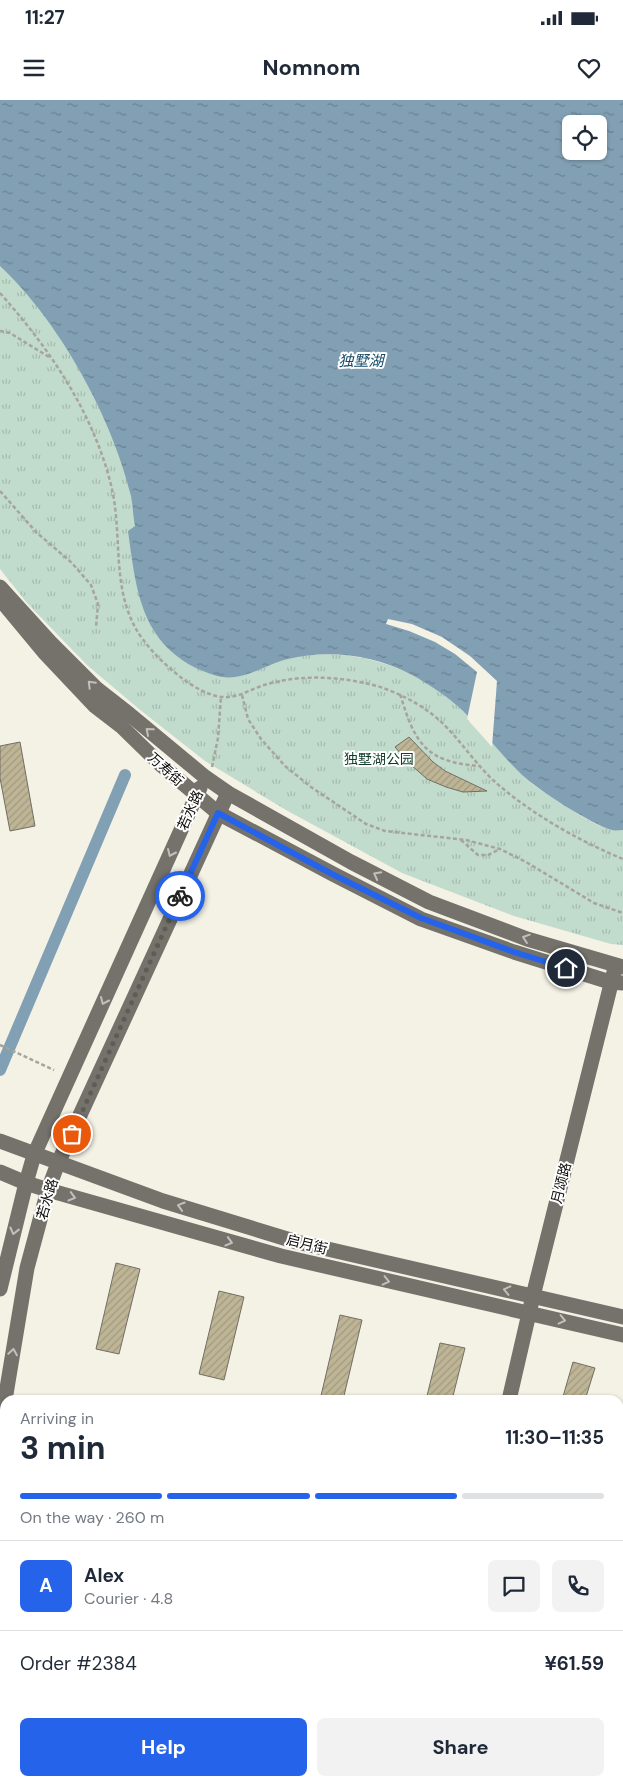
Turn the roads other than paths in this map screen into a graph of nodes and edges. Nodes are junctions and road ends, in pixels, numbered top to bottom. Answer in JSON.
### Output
{"nodes":[{"id":1,"x":0,"y":586,"type":"edge"},
{"id":2,"x":0,"y":599,"type":"edge"},
{"id":3,"x":125,"y":720,"type":"junction"},
{"id":4,"x":207,"y":778,"type":"junction"},
{"id":5,"x":228,"y":793,"type":"junction"},
{"id":6,"x":196,"y":796,"type":"junction"},
{"id":7,"x":218,"y":813,"type":"junction"},
{"id":8,"x":620,"y":966,"type":"edge"},
{"id":9,"x":617,"y":982,"type":"edge"},
{"id":10,"x":0,"y":1141,"type":"edge"},
{"id":11,"x":34,"y":1155,"type":"junction"},
{"id":12,"x":58,"y":1163,"type":"junction"},
{"id":13,"x":0,"y":1172,"type":"edge"},
{"id":14,"x":26,"y":1183,"type":"junction"},
{"id":15,"x":48,"y":1190,"type":"junction"},
{"id":16,"x":0,"y":1289,"type":"edge"},
{"id":17,"x":533,"y":1296,"type":"junction"},
{"id":18,"x":530,"y":1313,"type":"junction"},
{"id":19,"x":623,"y":1317,"type":"edge"},
{"id":20,"x":623,"y":1334,"type":"edge"},
{"id":21,"x":6,"y":1395,"type":"edge"},
{"id":22,"x":510,"y":1395,"type":"edge"}],
"edges":[{"from":3,"to":1,"type":"street","name":"万寿街","one_way":true},
{"from":2,"to":3,"type":"street","name":"万寿街"},
{"from":4,"to":3,"type":"street","name":"万寿街","one_way":true},
{"from":3,"to":6,"type":"street","name":"万寿街"},
{"from":4,"to":5,"type":"street","name":"万寿街"},
{"from":4,"to":6,"type":"street","name":"若水路"},
{"from":5,"to":7,"type":"street","name":"若水路"},
{"from":8,"to":5,"type":"street","name":"万寿街","one_way":true},
{"from":6,"to":7,"type":"street","name":"万寿街"},
{"from":6,"to":11,"type":"street","name":"若水路","one_way":true},
{"from":7,"to":9,"type":"street","name":"万寿街"},
{"from":7,"to":12,"type":"street","name":"若水路"},
{"from":8,"to":9,"type":"street","name":"月颂路"},
{"from":9,"to":17,"type":"street","name":"月颂路"},
{"from":10,"to":11,"type":"street","name":"启月街"},
{"from":11,"to":12,"type":"street","name":"启月街"},
{"from":11,"to":14,"type":"street","name":"若水路"},
{"from":12,"to":15,"type":"street","name":"若水路"},
{"from":17,"to":12,"type":"street","name":"启月街","one_way":true},
{"from":13,"to":14,"type":"street","name":"启月街"},
{"from":14,"to":15,"type":"street","name":"启月街"},
{"from":14,"to":16,"type":"street","name":"若水路","one_way":true},
{"from":15,"to":18,"type":"street","name":"启月街","one_way":true},
{"from":21,"to":15,"type":"street","name":"若水路","one_way":true},
{"from":17,"to":18,"type":"street","name":"月颂路"},
{"from":17,"to":19,"type":"street","name":"启月街"},
{"from":18,"to":20,"type":"street","name":"启月街","one_way":true},
{"from":18,"to":22,"type":"street","name":"月颂路"}]}
